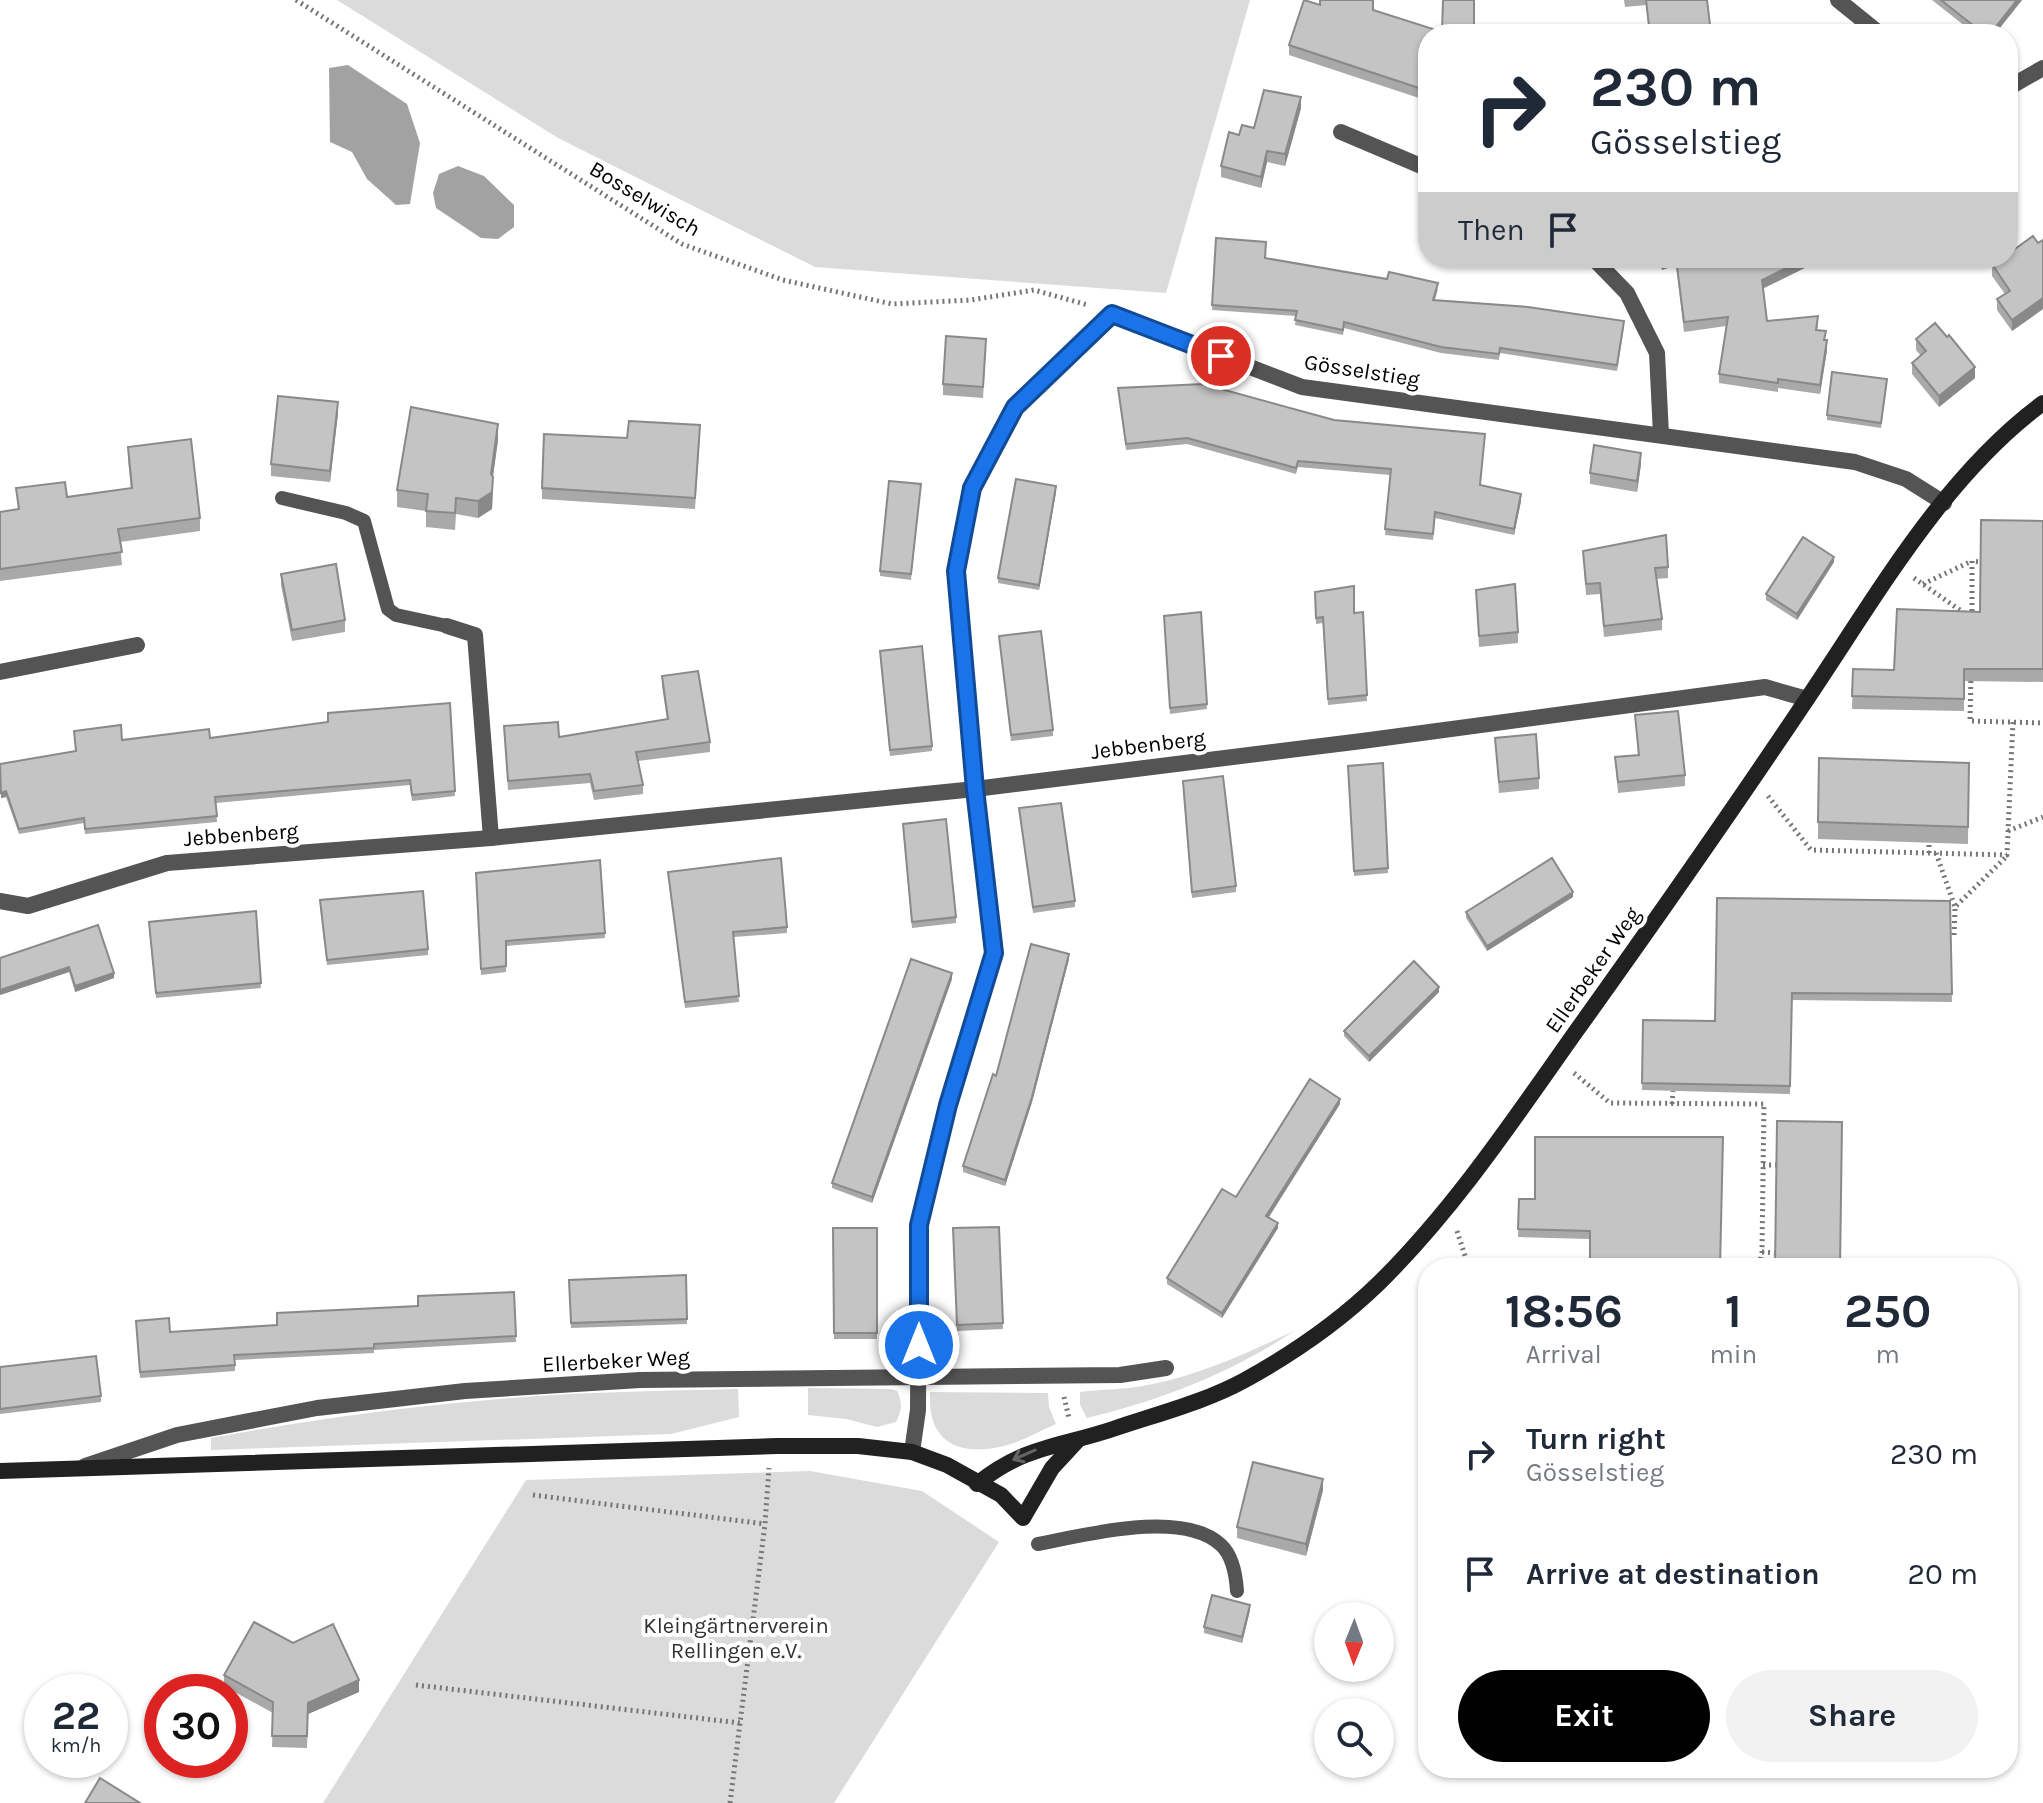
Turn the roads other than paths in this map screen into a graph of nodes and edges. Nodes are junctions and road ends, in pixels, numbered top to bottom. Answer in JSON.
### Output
{"nodes":[{"id":1,"x":1838,"y":0,"type":"edge"},
{"id":2,"x":1868,"y":24,"type":"edge"},
{"id":3,"x":2043,"y":68,"type":"edge"},
{"id":4,"x":2018,"y":82,"type":"edge"},
{"id":5,"x":1341,"y":132,"type":"dead end"},
{"id":6,"x":1418,"y":165,"type":"edge"},
{"id":7,"x":1603,"y":268,"type":"edge"},
{"id":8,"x":2043,"y":403,"type":"edge"},
{"id":9,"x":1661,"y":435,"type":"junction"},
{"id":10,"x":282,"y":498,"type":"dead end"},
{"id":11,"x":1944,"y":503,"type":"junction"},
{"id":12,"x":447,"y":626,"type":"joint"},
{"id":13,"x":137,"y":645,"type":"dead end"},
{"id":14,"x":0,"y":672,"type":"edge"},
{"id":15,"x":1807,"y":699,"type":"junction"},
{"id":16,"x":975,"y":789,"type":"junction"},
{"id":17,"x":491,"y":838,"type":"junction"},
{"id":18,"x":0,"y":901,"type":"edge"},
{"id":19,"x":1166,"y":1368,"type":"dead end"},
{"id":20,"x":919,"y":1375,"type":"junction"},
{"id":21,"x":1077,"y":1441,"type":"junction"},
{"id":22,"x":912,"y":1452,"type":"junction"},
{"id":23,"x":76,"y":1469,"type":"junction"},
{"id":24,"x":0,"y":1471,"type":"edge"},
{"id":25,"x":977,"y":1484,"type":"junction"},
{"id":26,"x":1038,"y":1544,"type":"dead end"},
{"id":27,"x":1237,"y":1591,"type":"dead end"}],
"edges":[{"from":1,"to":2,"type":"street"},
{"from":3,"to":4,"type":"street"},
{"from":5,"to":6,"type":"street"},
{"from":7,"to":9,"type":"street"},
{"from":8,"to":11,"type":"street","name":"Ellerbeker Weg"},
{"from":9,"to":11,"type":"street","name":"Gösselstieg"},
{"from":9,"to":16,"type":"street","name":"Gösselstieg"},
{"from":10,"to":12,"type":"lane"},
{"from":11,"to":15,"type":"street","name":"Ellerbeker Weg"},
{"from":12,"to":17,"type":"street"},
{"from":13,"to":14,"type":"street"},
{"from":15,"to":16,"type":"street","name":"Jebbenberg"},
{"from":15,"to":21,"type":"street","name":"Ellerbeker Weg"},
{"from":16,"to":17,"type":"street","name":"Jebbenberg"},
{"from":16,"to":20,"type":"street"},
{"from":17,"to":18,"type":"street","name":"Jebbenberg"},
{"from":19,"to":20,"type":"street","name":"Ellerbeker Weg"},
{"from":20,"to":22,"type":"street"},
{"from":20,"to":23,"type":"street","name":"Ellerbeker Weg"},
{"from":21,"to":25,"type":"street","name":"Ellerbeker Weg","one_way":true},
{"from":21,"to":25,"type":"street","name":"Ellerbeker Weg"},
{"from":22,"to":23,"type":"street","name":"Ellerbeker Weg"},
{"from":22,"to":25,"type":"street","name":"Ellerbeker Weg"},
{"from":23,"to":24,"type":"street","name":"Ellerbeker Weg"},
{"from":26,"to":27,"type":"lane"}]}
